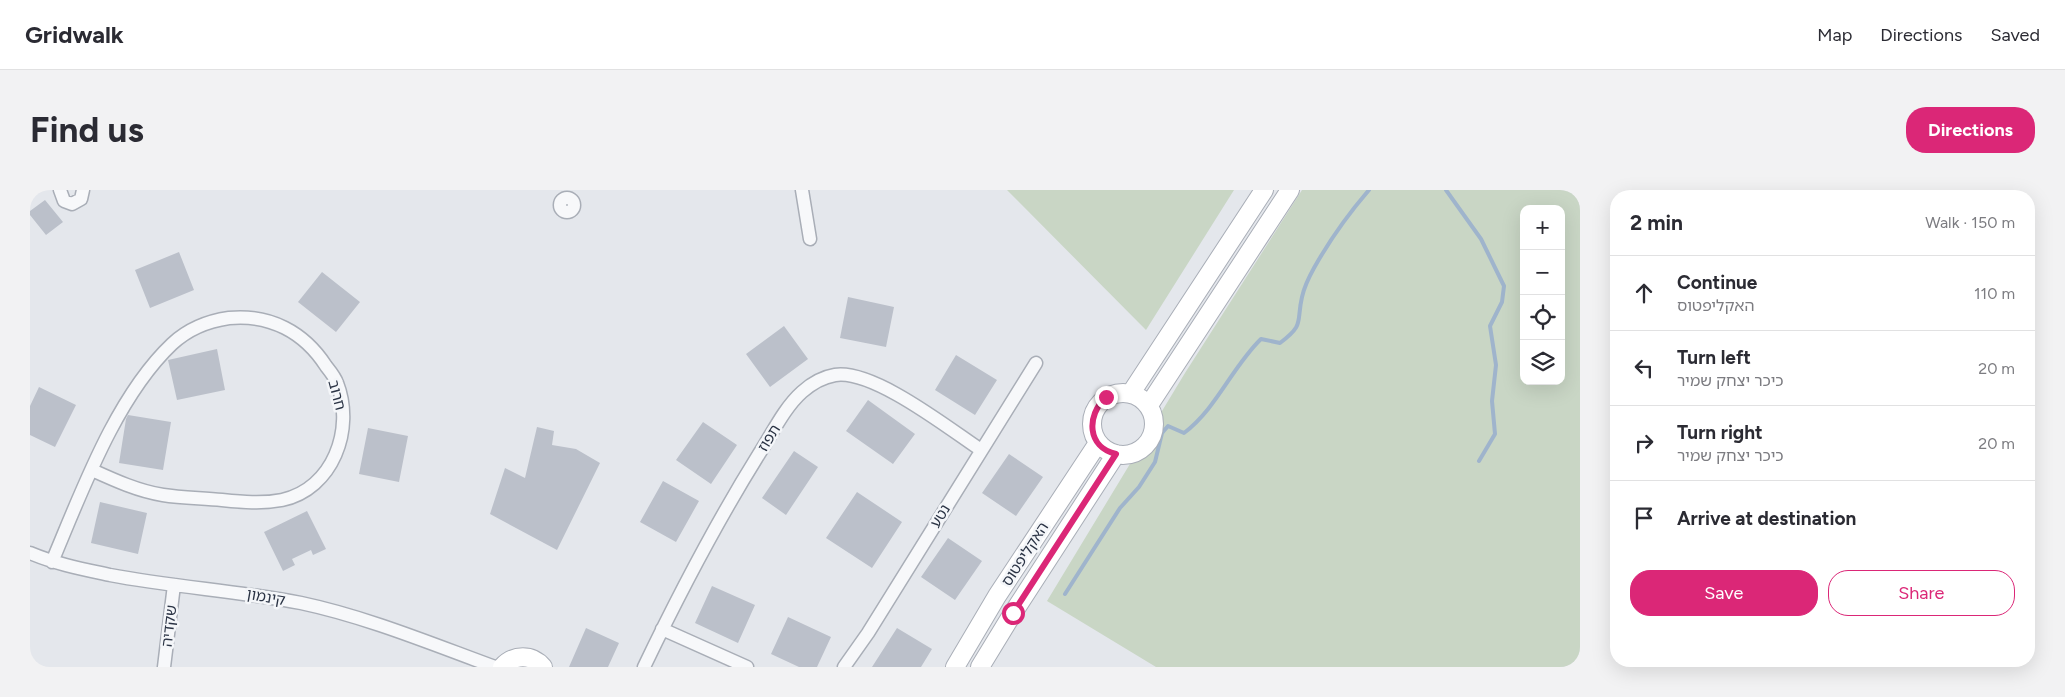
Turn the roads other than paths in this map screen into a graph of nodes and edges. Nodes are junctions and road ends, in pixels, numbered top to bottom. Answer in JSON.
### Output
{"nodes":[{"id":1,"x":60,"y":190,"type":"edge"},
{"id":2,"x":83,"y":190,"type":"edge"},
{"id":3,"x":554,"y":190,"type":"edge"},
{"id":4,"x":802,"y":190,"type":"edge"},
{"id":5,"x":1264,"y":190,"type":"edge"},
{"id":6,"x":1290,"y":190,"type":"edge"},
{"id":7,"x":563,"y":200,"type":"dead end"},
{"id":8,"x":810,"y":239,"type":"dead end"},
{"id":9,"x":1036,"y":363,"type":"dead end"},
{"id":10,"x":1132,"y":393,"type":"junction"},
{"id":11,"x":1149,"y":405,"type":"junction"},
{"id":12,"x":1098,"y":443,"type":"junction"},
{"id":13,"x":981,"y":450,"type":"junction"},
{"id":14,"x":1116,"y":454,"type":"junction"},
{"id":15,"x":92,"y":470,"type":"junction"},
{"id":16,"x":30,"y":553,"type":"edge"},
{"id":17,"x":52,"y":562,"type":"junction"},
{"id":18,"x":174,"y":585,"type":"junction"},
{"id":19,"x":662,"y":629,"type":"junction"},
{"id":20,"x":164,"y":667,"type":"edge"},
{"id":21,"x":495,"y":667,"type":"edge"},
{"id":22,"x":502,"y":667,"type":"edge"},
{"id":23,"x":544,"y":667,"type":"edge"},
{"id":24,"x":644,"y":667,"type":"edge"},
{"id":25,"x":746,"y":667,"type":"edge"},
{"id":26,"x":844,"y":667,"type":"edge"},
{"id":27,"x":955,"y":667,"type":"edge"},
{"id":28,"x":980,"y":667,"type":"edge"}],
"edges":[{"from":1,"to":2,"type":"street"},
{"from":3,"to":7,"type":"street"},
{"from":4,"to":8,"type":"street"},
{"from":5,"to":10,"type":"main road"},
{"from":6,"to":11,"type":"main road"},
{"from":9,"to":13,"type":"street","name":"נטע"},
{"from":10,"to":11,"type":"main road"},
{"from":10,"to":12,"type":"main road"},
{"from":11,"to":14,"type":"main road"},
{"from":12,"to":14,"type":"main road"},
{"from":12,"to":27,"type":"main road","name":"האקליפטוס"},
{"from":13,"to":19,"type":"street","name":"תפוז"},
{"from":13,"to":26,"type":"street","name":"נטע"},
{"from":14,"to":28,"type":"main road","name":"האקליפטוס"},
{"from":15,"to":15,"type":"street","name":"חרוב"},
{"from":15,"to":17,"type":"street","name":"חרוב"},
{"from":16,"to":17,"type":"street","name":"קינמון"},
{"from":17,"to":18,"type":"street","name":"קינמון"},
{"from":18,"to":20,"type":"street","name":"שקדיה"},
{"from":18,"to":21,"type":"street","name":"קינמון"},
{"from":19,"to":24,"type":"street","name":"תפוז"},
{"from":19,"to":25,"type":"street"},
{"from":22,"to":23,"type":"main road"}]}
